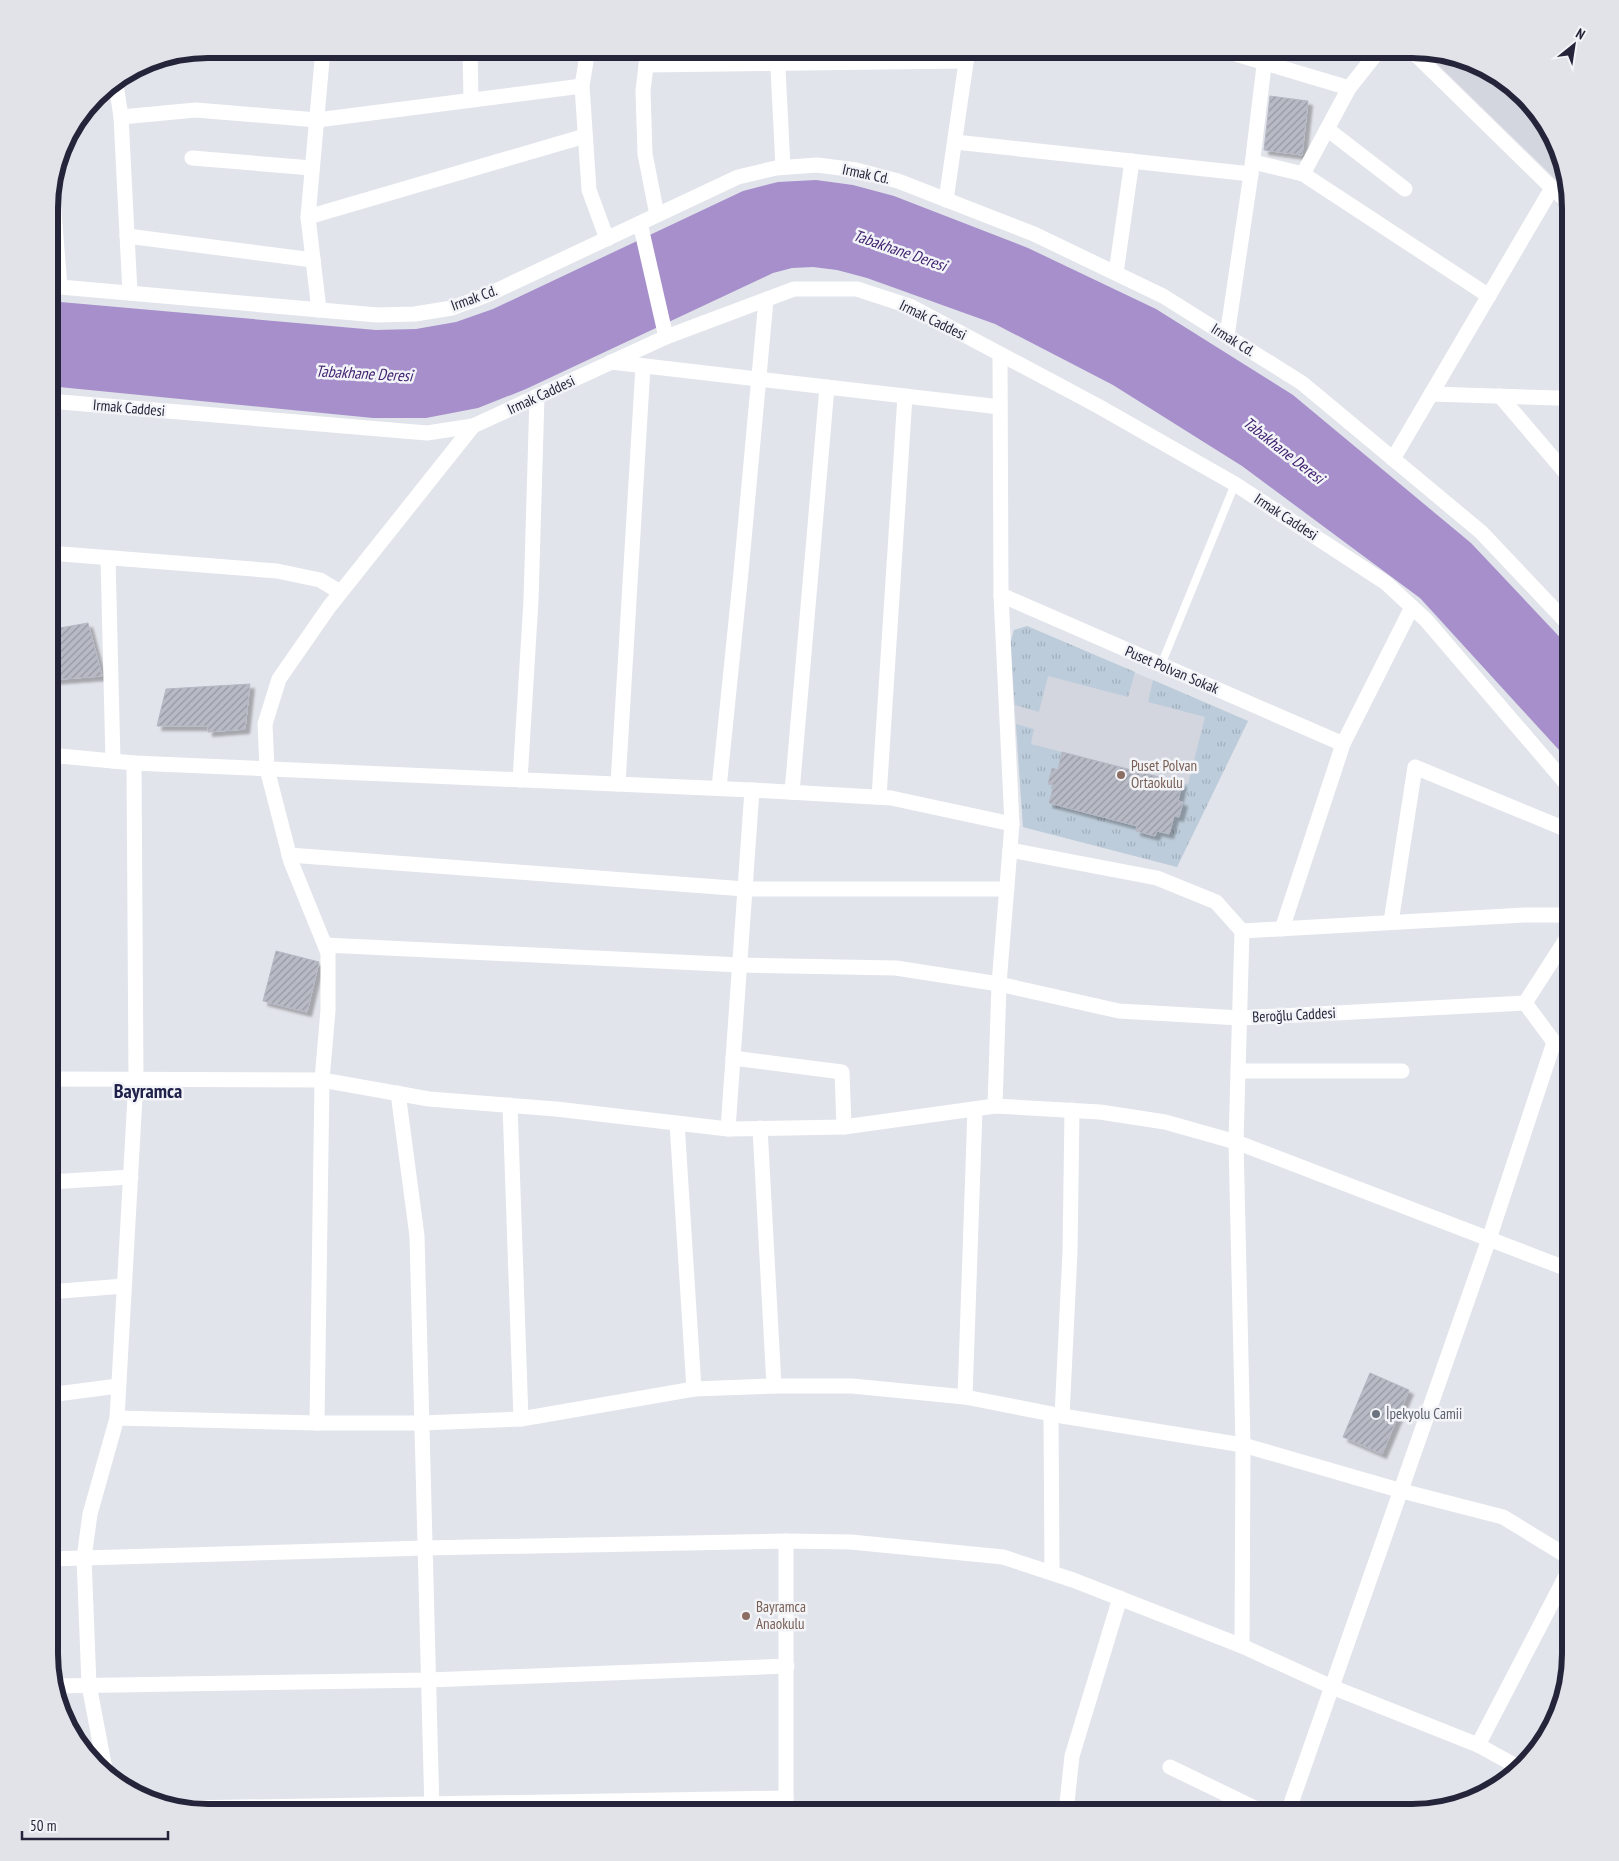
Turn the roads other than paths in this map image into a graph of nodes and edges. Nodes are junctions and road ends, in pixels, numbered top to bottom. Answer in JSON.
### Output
{"nodes":[{"id":1,"x":322,"y":58,"type":"edge"},
{"id":2,"x":470,"y":58,"type":"edge"},
{"id":3,"x":587,"y":58,"type":"edge"},
{"id":4,"x":647,"y":58,"type":"edge"},
{"id":5,"x":749,"y":58,"type":"edge"},
{"id":6,"x":778,"y":58,"type":"edge"},
{"id":7,"x":967,"y":58,"type":"edge"},
{"id":8,"x":1266,"y":58,"type":"edge"},
{"id":9,"x":1271,"y":58,"type":"edge"},
{"id":10,"x":1373,"y":58,"type":"edge"},
{"id":11,"x":1419,"y":58,"type":"edge"},
{"id":12,"x":646,"y":65,"type":"junction"},
{"id":13,"x":582,"y":86,"type":"junction"},
{"id":14,"x":1349,"y":88,"type":"junction"},
{"id":15,"x":117,"y":89,"type":"edge"},
{"id":16,"x":471,"y":100,"type":"junction"},
{"id":17,"x":121,"y":118,"type":"junction"},
{"id":18,"x":317,"y":120,"type":"junction"},
{"id":19,"x":1327,"y":129,"type":"junction"},
{"id":20,"x":585,"y":136,"type":"junction"},
{"id":21,"x":955,"y":142,"type":"junction"},
{"id":22,"x":192,"y":158,"type":"dead end"},
{"id":23,"x":1132,"y":161,"type":"junction"},
{"id":24,"x":783,"y":167,"type":"junction"},
{"id":25,"x":312,"y":168,"type":"junction"},
{"id":26,"x":1252,"y":168,"type":"junction"},
{"id":27,"x":1303,"y":174,"type":"junction"},
{"id":28,"x":1552,"y":188,"type":"junction"},
{"id":29,"x":1405,"y":189,"type":"dead end"},
{"id":30,"x":1561,"y":195,"type":"edge"},
{"id":31,"x":946,"y":200,"type":"junction"},
{"id":32,"x":657,"y":215,"type":"junction"},
{"id":33,"x":308,"y":218,"type":"junction"},
{"id":34,"x":640,"y":223,"type":"dead end"},
{"id":35,"x":128,"y":236,"type":"junction"},
{"id":36,"x":606,"y":239,"type":"junction"},
{"id":37,"x":313,"y":260,"type":"junction"},
{"id":38,"x":1116,"y":273,"type":"junction"},
{"id":39,"x":58,"y":286,"type":"edge"},
{"id":40,"x":130,"y":293,"type":"junction"},
{"id":41,"x":1489,"y":296,"type":"junction"},
{"id":42,"x":766,"y":300,"type":"junction"},
{"id":43,"x":319,"y":310,"type":"junction"},
{"id":44,"x":1227,"y":336,"type":"junction"},
{"id":45,"x":666,"y":337,"type":"junction"},
{"id":46,"x":1000,"y":354,"type":"junction"},
{"id":47,"x":611,"y":362,"type":"junction"},
{"id":48,"x":643,"y":366,"type":"junction"},
{"id":49,"x":759,"y":379,"type":"junction"},
{"id":50,"x":827,"y":387,"type":"junction"},
{"id":51,"x":1431,"y":394,"type":"junction"},
{"id":52,"x":536,"y":396,"type":"junction"},
{"id":53,"x":905,"y":396,"type":"junction"},
{"id":54,"x":1500,"y":396,"type":"junction"},
{"id":55,"x":1562,"y":398,"type":"edge"},
{"id":56,"x":58,"y":402,"type":"edge"},
{"id":57,"x":1000,"y":407,"type":"junction"},
{"id":58,"x":473,"y":426,"type":"junction"},
{"id":59,"x":1393,"y":459,"type":"junction"},
{"id":60,"x":1562,"y":469,"type":"edge"},
{"id":61,"x":1235,"y":484,"type":"junction"},
{"id":62,"x":58,"y":554,"type":"edge"},
{"id":63,"x":108,"y":558,"type":"junction"},
{"id":64,"x":340,"y":592,"type":"junction"},
{"id":65,"x":1001,"y":596,"type":"junction"},
{"id":66,"x":1412,"y":607,"type":"junction"},
{"id":67,"x":1562,"y":618,"type":"edge"},
{"id":68,"x":1161,"y":665,"type":"junction"},
{"id":69,"x":1343,"y":744,"type":"junction"},
{"id":70,"x":58,"y":756,"type":"edge"},
{"id":71,"x":113,"y":761,"type":"junction"},
{"id":72,"x":134,"y":763,"type":"junction"},
{"id":73,"x":267,"y":769,"type":"junction"},
{"id":74,"x":1562,"y":779,"type":"edge"},
{"id":75,"x":520,"y":780,"type":"junction"},
{"id":76,"x":618,"y":784,"type":"junction"},
{"id":77,"x":718,"y":788,"type":"junction"},
{"id":78,"x":752,"y":790,"type":"junction"},
{"id":79,"x":792,"y":792,"type":"junction"},
{"id":80,"x":879,"y":797,"type":"junction"},
{"id":81,"x":1012,"y":824,"type":"junction"},
{"id":82,"x":1562,"y":828,"type":"edge"},
{"id":83,"x":1010,"y":850,"type":"junction"},
{"id":84,"x":289,"y":855,"type":"junction"},
{"id":85,"x":745,"y":889,"type":"junction"},
{"id":86,"x":1007,"y":889,"type":"junction"},
{"id":87,"x":1562,"y":916,"type":"edge"},
{"id":88,"x":1391,"y":922,"type":"junction"},
{"id":89,"x":1282,"y":928,"type":"junction"},
{"id":90,"x":1242,"y":931,"type":"junction"},
{"id":91,"x":325,"y":945,"type":"junction"},
{"id":92,"x":1562,"y":945,"type":"edge"},
{"id":93,"x":740,"y":965,"type":"junction"},
{"id":94,"x":999,"y":984,"type":"junction"},
{"id":95,"x":1525,"y":1003,"type":"junction"},
{"id":96,"x":1240,"y":1018,"type":"junction"},
{"id":97,"x":1554,"y":1042,"type":"junction"},
{"id":98,"x":1562,"y":1044,"type":"edge"},
{"id":99,"x":733,"y":1058,"type":"junction"},
{"id":100,"x":1238,"y":1071,"type":"junction"},
{"id":101,"x":1402,"y":1071,"type":"dead end"},
{"id":102,"x":57,"y":1079,"type":"edge"},
{"id":103,"x":136,"y":1079,"type":"junction"},
{"id":104,"x":322,"y":1080,"type":"junction"},
{"id":105,"x":398,"y":1093,"type":"junction"},
{"id":106,"x":510,"y":1105,"type":"junction"},
{"id":107,"x":994,"y":1106,"type":"junction"},
{"id":108,"x":975,"y":1109,"type":"junction"},
{"id":109,"x":1072,"y":1110,"type":"junction"},
{"id":110,"x":677,"y":1123,"type":"junction"},
{"id":111,"x":844,"y":1127,"type":"junction"},
{"id":112,"x":728,"y":1128,"type":"junction"},
{"id":113,"x":760,"y":1128,"type":"junction"},
{"id":114,"x":1236,"y":1142,"type":"junction"},
{"id":115,"x":131,"y":1177,"type":"junction"},
{"id":116,"x":57,"y":1181,"type":"edge"},
{"id":117,"x":1489,"y":1239,"type":"junction"},
{"id":118,"x":1562,"y":1267,"type":"edge"},
{"id":119,"x":124,"y":1286,"type":"junction"},
{"id":120,"x":57,"y":1291,"type":"edge"},
{"id":121,"x":118,"y":1386,"type":"junction"},
{"id":122,"x":774,"y":1386,"type":"junction"},
{"id":123,"x":694,"y":1389,"type":"junction"},
{"id":124,"x":57,"y":1394,"type":"edge"},
{"id":125,"x":965,"y":1397,"type":"junction"},
{"id":126,"x":1056,"y":1415,"type":"junction"},
{"id":127,"x":117,"y":1418,"type":"junction"},
{"id":128,"x":521,"y":1419,"type":"junction"},
{"id":129,"x":317,"y":1423,"type":"junction"},
{"id":130,"x":422,"y":1423,"type":"junction"},
{"id":131,"x":1243,"y":1444,"type":"junction"},
{"id":132,"x":1402,"y":1490,"type":"junction"},
{"id":133,"x":786,"y":1541,"type":"junction"},
{"id":134,"x":425,"y":1548,"type":"junction"},
{"id":135,"x":1562,"y":1553,"type":"edge"},
{"id":136,"x":84,"y":1558,"type":"junction"},
{"id":137,"x":57,"y":1559,"type":"edge"},
{"id":138,"x":1052,"y":1573,"type":"junction"},
{"id":139,"x":1562,"y":1583,"type":"edge"},
{"id":140,"x":1120,"y":1598,"type":"junction"},
{"id":141,"x":1242,"y":1646,"type":"junction"},
{"id":142,"x":787,"y":1666,"type":"junction"},
{"id":143,"x":429,"y":1680,"type":"junction"},
{"id":144,"x":89,"y":1685,"type":"junction"},
{"id":145,"x":61,"y":1686,"type":"edge"},
{"id":146,"x":1332,"y":1687,"type":"junction"},
{"id":147,"x":1478,"y":1746,"type":"junction"},
{"id":148,"x":103,"y":1760,"type":"edge"},
{"id":149,"x":1512,"y":1764,"type":"edge"},
{"id":150,"x":1170,"y":1767,"type":"dead end"},
{"id":151,"x":432,"y":1804,"type":"edge"},
{"id":152,"x":786,"y":1804,"type":"edge"},
{"id":153,"x":1067,"y":1804,"type":"edge"},
{"id":154,"x":1246,"y":1804,"type":"edge"},
{"id":155,"x":1291,"y":1804,"type":"edge"}],
"edges":[{"from":1,"to":18,"type":"street"},
{"from":2,"to":16,"type":"street"},
{"from":3,"to":13,"type":"street"},
{"from":4,"to":12,"type":"street"},
{"from":5,"to":12,"type":"street"},
{"from":6,"to":24,"type":"street"},
{"from":7,"to":21,"type":"street"},
{"from":8,"to":26,"type":"street"},
{"from":9,"to":14,"type":"street"},
{"from":10,"to":14,"type":"street"},
{"from":11,"to":28,"type":"street"},
{"from":12,"to":32,"type":"street"},
{"from":13,"to":16,"type":"street"},
{"from":13,"to":20,"type":"street"},
{"from":14,"to":19,"type":"street"},
{"from":15,"to":17,"type":"street"},
{"from":16,"to":18,"type":"street"},
{"from":17,"to":18,"type":"street"},
{"from":17,"to":35,"type":"street"},
{"from":18,"to":25,"type":"street"},
{"from":19,"to":27,"type":"street"},
{"from":19,"to":29,"type":"street"},
{"from":20,"to":33,"type":"street"},
{"from":20,"to":36,"type":"street"},
{"from":21,"to":23,"type":"street"},
{"from":21,"to":31,"type":"street"},
{"from":22,"to":25,"type":"street"},
{"from":23,"to":26,"type":"street"},
{"from":23,"to":38,"type":"street"},
{"from":24,"to":31,"type":"street","name":"Irmak Cd."},
{"from":24,"to":32,"type":"street","name":"Irmak Cd."},
{"from":25,"to":33,"type":"street"},
{"from":26,"to":27,"type":"street"},
{"from":26,"to":44,"type":"street"},
{"from":27,"to":41,"type":"street"},
{"from":28,"to":30,"type":"street"},
{"from":28,"to":41,"type":"street"},
{"from":31,"to":38,"type":"street","name":"Irmak Cd."},
{"from":32,"to":36,"type":"street","name":"Irmak Cd."},
{"from":33,"to":37,"type":"street"},
{"from":34,"to":45,"type":"street"},
{"from":35,"to":37,"type":"street"},
{"from":35,"to":40,"type":"street"},
{"from":36,"to":43,"type":"street","name":"Irmak Cd."},
{"from":37,"to":43,"type":"street"},
{"from":38,"to":44,"type":"street","name":"Irmak Cd."},
{"from":39,"to":40,"type":"street","name":"Irmak Cd."},
{"from":40,"to":43,"type":"street","name":"Irmak Cd."},
{"from":41,"to":51,"type":"street"},
{"from":42,"to":45,"type":"street","name":"Irmak Caddesi"},
{"from":42,"to":46,"type":"street","name":"Irmak Caddesi"},
{"from":42,"to":49,"type":"street"},
{"from":44,"to":59,"type":"street","name":"Irmak Cd."},
{"from":45,"to":47,"type":"street","name":"Irmak Caddesi"},
{"from":46,"to":57,"type":"street"},
{"from":46,"to":61,"type":"street","name":"Irmak Caddesi"},
{"from":47,"to":48,"type":"street"},
{"from":47,"to":52,"type":"street","name":"Irmak Caddesi"},
{"from":48,"to":49,"type":"street"},
{"from":48,"to":76,"type":"street"},
{"from":49,"to":50,"type":"street"},
{"from":49,"to":77,"type":"street"},
{"from":50,"to":53,"type":"street"},
{"from":50,"to":79,"type":"street"},
{"from":51,"to":54,"type":"street"},
{"from":51,"to":59,"type":"street"},
{"from":52,"to":58,"type":"street","name":"Irmak Caddesi"},
{"from":52,"to":75,"type":"street"},
{"from":53,"to":57,"type":"street"},
{"from":53,"to":80,"type":"street"},
{"from":54,"to":55,"type":"street"},
{"from":54,"to":60,"type":"street"},
{"from":56,"to":58,"type":"street","name":"Irmak Caddesi"},
{"from":57,"to":65,"type":"street"},
{"from":58,"to":64,"type":"street"},
{"from":59,"to":67,"type":"street","name":"Irmak Cd."},
{"from":61,"to":66,"type":"street","name":"Irmak Caddesi"},
{"from":61,"to":68,"type":"lane"},
{"from":62,"to":63,"type":"street"},
{"from":63,"to":64,"type":"street"},
{"from":63,"to":71,"type":"street"},
{"from":64,"to":73,"type":"street"},
{"from":65,"to":68,"type":"street","name":"Puset Polvan Sokak"},
{"from":65,"to":81,"type":"street"},
{"from":66,"to":69,"type":"street"},
{"from":66,"to":74,"type":"street","name":"Irmak Caddesi"},
{"from":68,"to":69,"type":"street","name":"Puset Polvan Sokak"},
{"from":69,"to":89,"type":"street"},
{"from":70,"to":71,"type":"street"},
{"from":71,"to":72,"type":"street"},
{"from":72,"to":73,"type":"street"},
{"from":72,"to":103,"type":"street"},
{"from":73,"to":75,"type":"street"},
{"from":73,"to":84,"type":"street"},
{"from":75,"to":76,"type":"street"},
{"from":76,"to":77,"type":"street"},
{"from":77,"to":78,"type":"street"},
{"from":78,"to":79,"type":"street"},
{"from":78,"to":85,"type":"street"},
{"from":79,"to":80,"type":"street"},
{"from":80,"to":81,"type":"street"},
{"from":81,"to":83,"type":"street"},
{"from":82,"to":88,"type":"street"},
{"from":83,"to":86,"type":"street"},
{"from":83,"to":90,"type":"street"},
{"from":84,"to":85,"type":"street"},
{"from":84,"to":91,"type":"street"},
{"from":85,"to":86,"type":"street"},
{"from":85,"to":93,"type":"street"},
{"from":86,"to":94,"type":"street"},
{"from":87,"to":88,"type":"street"},
{"from":88,"to":89,"type":"street"},
{"from":89,"to":90,"type":"street"},
{"from":90,"to":96,"type":"street"},
{"from":91,"to":93,"type":"street","name":"Beroğlu Caddesi"},
{"from":91,"to":104,"type":"street"},
{"from":92,"to":95,"type":"street"},
{"from":93,"to":94,"type":"street","name":"Beroğlu Caddesi"},
{"from":93,"to":99,"type":"street"},
{"from":94,"to":96,"type":"street","name":"Beroğlu Caddesi"},
{"from":94,"to":107,"type":"street"},
{"from":95,"to":96,"type":"street","name":"Beroğlu Caddesi"},
{"from":95,"to":97,"type":"street"},
{"from":96,"to":100,"type":"street"},
{"from":97,"to":98,"type":"street"},
{"from":97,"to":117,"type":"street"},
{"from":99,"to":111,"type":"street"},
{"from":99,"to":112,"type":"street"},
{"from":100,"to":101,"type":"street"},
{"from":100,"to":114,"type":"street"},
{"from":102,"to":103,"type":"street"},
{"from":103,"to":104,"type":"street"},
{"from":103,"to":115,"type":"street"},
{"from":104,"to":105,"type":"street"},
{"from":104,"to":129,"type":"street"},
{"from":105,"to":106,"type":"street"},
{"from":105,"to":130,"type":"street"},
{"from":106,"to":110,"type":"street"},
{"from":106,"to":128,"type":"street"},
{"from":107,"to":108,"type":"street"},
{"from":107,"to":109,"type":"street"},
{"from":108,"to":111,"type":"street"},
{"from":108,"to":125,"type":"street"},
{"from":109,"to":114,"type":"street"},
{"from":109,"to":126,"type":"street"},
{"from":110,"to":112,"type":"street"},
{"from":110,"to":123,"type":"street"},
{"from":111,"to":113,"type":"street"},
{"from":112,"to":113,"type":"street"},
{"from":113,"to":122,"type":"street"},
{"from":114,"to":117,"type":"street"},
{"from":114,"to":131,"type":"street"},
{"from":115,"to":116,"type":"street"},
{"from":115,"to":119,"type":"street"},
{"from":117,"to":118,"type":"street"},
{"from":117,"to":132,"type":"street"},
{"from":119,"to":120,"type":"street"},
{"from":119,"to":121,"type":"street"},
{"from":121,"to":124,"type":"street"},
{"from":121,"to":127,"type":"street"},
{"from":122,"to":123,"type":"street"},
{"from":122,"to":125,"type":"street"},
{"from":123,"to":128,"type":"street"},
{"from":125,"to":126,"type":"street"},
{"from":126,"to":131,"type":"street"},
{"from":126,"to":138,"type":"street"},
{"from":127,"to":129,"type":"street"},
{"from":127,"to":136,"type":"street"},
{"from":128,"to":130,"type":"street"},
{"from":129,"to":130,"type":"street"},
{"from":130,"to":134,"type":"street"},
{"from":131,"to":132,"type":"street"},
{"from":131,"to":141,"type":"street"},
{"from":132,"to":135,"type":"street"},
{"from":132,"to":146,"type":"street"},
{"from":133,"to":134,"type":"street"},
{"from":133,"to":138,"type":"street"},
{"from":133,"to":142,"type":"street"},
{"from":134,"to":136,"type":"street"},
{"from":134,"to":143,"type":"street"},
{"from":136,"to":137,"type":"street"},
{"from":136,"to":144,"type":"street"},
{"from":138,"to":140,"type":"street"},
{"from":139,"to":147,"type":"street"},
{"from":140,"to":141,"type":"street"},
{"from":140,"to":153,"type":"street"},
{"from":141,"to":146,"type":"street"},
{"from":142,"to":143,"type":"street"},
{"from":142,"to":152,"type":"street"},
{"from":143,"to":144,"type":"street"},
{"from":143,"to":151,"type":"street"},
{"from":144,"to":145,"type":"street"},
{"from":144,"to":148,"type":"street"},
{"from":146,"to":147,"type":"street"},
{"from":146,"to":155,"type":"street"},
{"from":147,"to":149,"type":"street"},
{"from":150,"to":154,"type":"street"}]}
